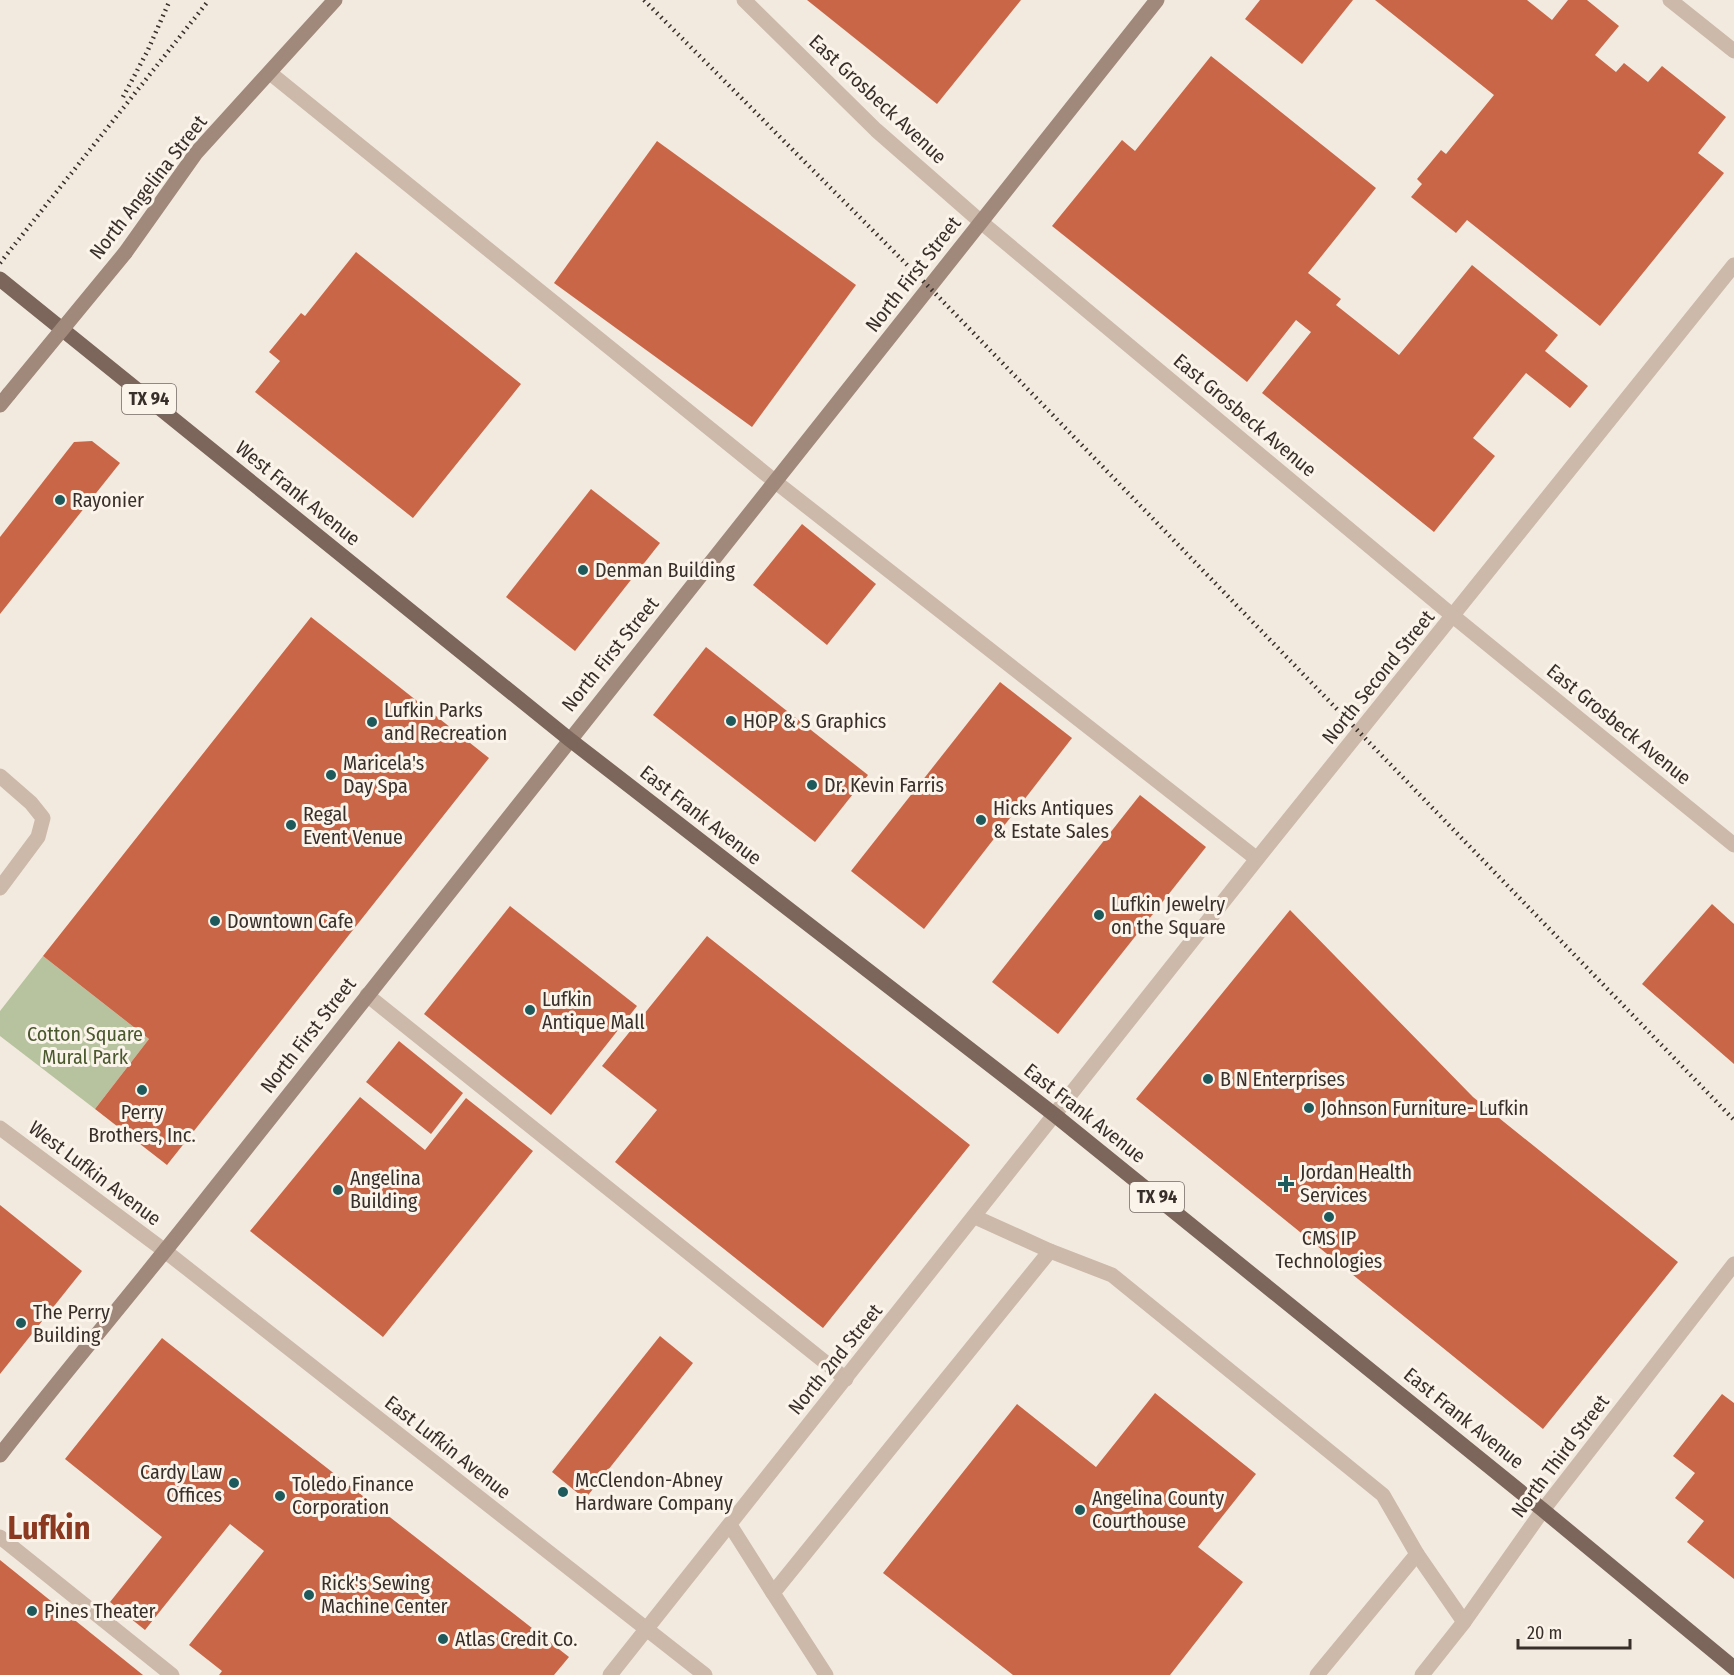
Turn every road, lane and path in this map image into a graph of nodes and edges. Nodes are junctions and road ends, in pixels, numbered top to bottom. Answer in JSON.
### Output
{"nodes":[{"id":1,"x":335,"y":0,"type":"edge"},
{"id":2,"x":744,"y":0,"type":"edge"},
{"id":3,"x":1157,"y":0,"type":"edge"},
{"id":4,"x":1670,"y":0,"type":"edge"},
{"id":5,"x":1734,"y":51,"type":"edge"},
{"id":6,"x":270,"y":73,"type":"junction"},
{"id":7,"x":981,"y":222,"type":"junction"},
{"id":8,"x":1734,"y":265,"type":"edge"},
{"id":9,"x":0,"y":279,"type":"edge"},
{"id":10,"x":5,"y":399,"type":"edge"},
{"id":11,"x":777,"y":483,"type":"junction"},
{"id":12,"x":1453,"y":616,"type":"junction"},
{"id":13,"x":569,"y":739,"type":"junction"},
{"id":14,"x":0,"y":776,"type":"edge"},
{"id":15,"x":1734,"y":845,"type":"edge"},
{"id":16,"x":1257,"y":859,"type":"junction"},
{"id":17,"x":0,"y":888,"type":"edge"},
{"id":18,"x":367,"y":995,"type":"junction"},
{"id":19,"x":1056,"y":1116,"type":"junction"},
{"id":20,"x":0,"y":1128,"type":"edge"},
{"id":21,"x":975,"y":1217,"type":"junction"},
{"id":22,"x":165,"y":1251,"type":"junction"},
{"id":23,"x":1050,"y":1251,"type":"junction"},
{"id":24,"x":1734,"y":1264,"type":"edge"},
{"id":25,"x":846,"y":1379,"type":"junction"},
{"id":26,"x":0,"y":1455,"type":"edge"},
{"id":27,"x":1544,"y":1510,"type":"junction"},
{"id":28,"x":730,"y":1525,"type":"junction"},
{"id":29,"x":0,"y":1537,"type":"edge"},
{"id":30,"x":1417,"y":1554,"type":"junction"},
{"id":31,"x":773,"y":1593,"type":"junction"},
{"id":32,"x":1464,"y":1622,"type":"junction"},
{"id":33,"x":647,"y":1628,"type":"junction"},
{"id":34,"x":1734,"y":1668,"type":"edge"},
{"id":35,"x":172,"y":1675,"type":"edge"},
{"id":36,"x":610,"y":1675,"type":"edge"},
{"id":37,"x":705,"y":1675,"type":"edge"},
{"id":38,"x":826,"y":1675,"type":"edge"},
{"id":39,"x":1317,"y":1675,"type":"edge"},
{"id":40,"x":1422,"y":1675,"type":"edge"}],
"edges":[{"from":1,"to":6,"type":"main road","name":"North Angelina Street"},
{"from":2,"to":7,"type":"street","name":"East Grosbeck Avenue"},
{"from":3,"to":7,"type":"main road","name":"North First Street"},
{"from":4,"to":5,"type":"street"},
{"from":6,"to":10,"type":"main road","name":"North Angelina Street","bridge":true},
{"from":6,"to":11,"type":"street"},
{"from":7,"to":11,"type":"main road","name":"North First Street"},
{"from":7,"to":12,"type":"street","name":"East Grosbeck Avenue"},
{"from":8,"to":12,"type":"street","name":"North Second Street"},
{"from":9,"to":13,"type":"main road","name":"West Frank Avenue","number":"TX 94"},
{"from":11,"to":13,"type":"main road","name":"North First Street"},
{"from":11,"to":16,"type":"street"},
{"from":12,"to":15,"type":"street","name":"East Grosbeck Avenue"},
{"from":12,"to":16,"type":"street","name":"North Second Street"},
{"from":13,"to":18,"type":"main road","name":"North First Street"},
{"from":13,"to":19,"type":"main road","name":"East Frank Avenue","number":"TX 94"},
{"from":14,"to":17,"type":"street"},
{"from":16,"to":19,"type":"street","name":"North Second Street"},
{"from":18,"to":22,"type":"main road","name":"North First Street"},
{"from":18,"to":25,"type":"street"},
{"from":19,"to":21,"type":"street","name":"North 2nd Street"},
{"from":19,"to":27,"type":"main road","name":"East Frank Avenue","number":"TX 94"},
{"from":20,"to":22,"type":"street","name":"West Lufkin Avenue"},
{"from":21,"to":23,"type":"street"},
{"from":21,"to":25,"type":"street","name":"North 2nd Street"},
{"from":22,"to":26,"type":"main road","name":"North First Street"},
{"from":22,"to":33,"type":"street","name":"East Lufkin Avenue"},
{"from":23,"to":30,"type":"street"},
{"from":23,"to":31,"type":"street"},
{"from":24,"to":27,"type":"street","name":"North Third Street"},
{"from":25,"to":28,"type":"street","name":"North 2nd Street"},
{"from":27,"to":32,"type":"street","name":"North Third Street"},
{"from":27,"to":34,"type":"main road","name":"East Frank Avenue","number":"TX 94"},
{"from":28,"to":31,"type":"street"},
{"from":28,"to":33,"type":"street","name":"North 2nd Street"},
{"from":29,"to":35,"type":"street"},
{"from":30,"to":32,"type":"street"},
{"from":30,"to":39,"type":"street"},
{"from":31,"to":38,"type":"street"},
{"from":32,"to":40,"type":"street","name":"North Third Street"},
{"from":33,"to":36,"type":"street","name":"North 2nd Street"},
{"from":33,"to":37,"type":"street","name":"East Lufkin Avenue"}]}
